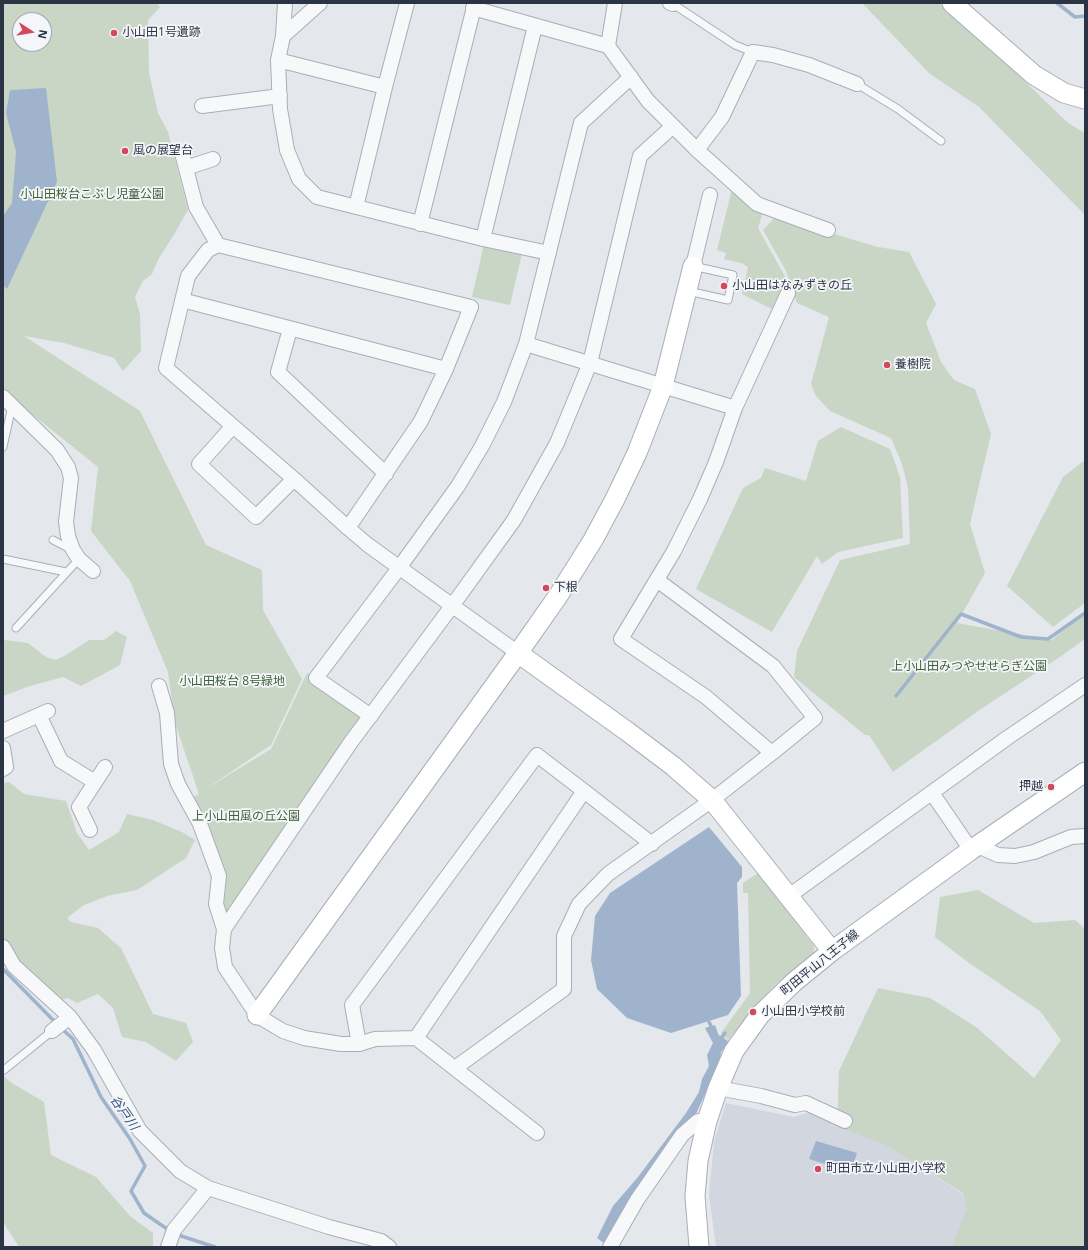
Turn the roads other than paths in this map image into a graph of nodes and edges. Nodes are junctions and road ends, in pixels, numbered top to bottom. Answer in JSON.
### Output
{"nodes":[{"id":1,"x":285,"y":3,"type":"edge"},
{"id":2,"x":320,"y":3,"type":"edge"},
{"id":3,"x":407,"y":3,"type":"edge"},
{"id":4,"x":615,"y":3,"type":"edge"},
{"id":5,"x":952,"y":3,"type":"edge"},
{"id":6,"x":672,"y":4,"type":"edge"},
{"id":7,"x":474,"y":6,"type":"edge"},
{"id":8,"x":535,"y":26,"type":"junction"},
{"id":9,"x":283,"y":36,"type":"junction"},
{"id":10,"x":608,"y":46,"type":"junction"},
{"id":11,"x":753,"y":52,"type":"junction"},
{"id":12,"x":278,"y":60,"type":"junction"},
{"id":13,"x":631,"y":77,"type":"junction"},
{"id":14,"x":857,"y":84,"type":"joint"},
{"id":15,"x":385,"y":87,"type":"junction"},
{"id":16,"x":280,"y":96,"type":"junction"},
{"id":17,"x":1085,"y":99,"type":"edge"},
{"id":18,"x":202,"y":106,"type":"dead end"},
{"id":19,"x":673,"y":126,"type":"junction"},
{"id":20,"x":941,"y":141,"type":"dead end"},
{"id":21,"x":697,"y":150,"type":"junction"},
{"id":22,"x":213,"y":159,"type":"dead end"},
{"id":23,"x":710,"y":195,"type":"dead end"},
{"id":24,"x":356,"y":207,"type":"junction"},
{"id":25,"x":420,"y":224,"type":"junction"},
{"id":26,"x":828,"y":230,"type":"dead end"},
{"id":27,"x":483,"y":239,"type":"junction"},
{"id":28,"x":218,"y":245,"type":"junction"},
{"id":29,"x":549,"y":253,"type":"junction"},
{"id":30,"x":693,"y":266,"type":"junction"},
{"id":31,"x":687,"y":291,"type":"junction"},
{"id":32,"x":788,"y":293,"type":"dead end"},
{"id":33,"x":182,"y":300,"type":"junction"},
{"id":34,"x":290,"y":329,"type":"junction"},
{"id":35,"x":526,"y":344,"type":"junction"},
{"id":36,"x":590,"y":363,"type":"junction"},
{"id":37,"x":446,"y":369,"type":"junction"},
{"id":38,"x":662,"y":386,"type":"junction"},
{"id":39,"x":7,"y":402,"type":"edge"},
{"id":40,"x":735,"y":408,"type":"junction"},
{"id":41,"x":233,"y":426,"type":"junction"},
{"id":42,"x":3,"y":447,"type":"edge"},
{"id":43,"x":386,"y":474,"type":"junction"},
{"id":44,"x":294,"y":479,"type":"junction"},
{"id":45,"x":348,"y":528,"type":"junction"},
{"id":46,"x":53,"y":540,"type":"dead end"},
{"id":47,"x":76,"y":554,"type":"junction"},
{"id":48,"x":3,"y":559,"type":"edge"},
{"id":49,"x":399,"y":568,"type":"junction"},
{"id":50,"x":93,"y":571,"type":"dead end"},
{"id":51,"x":66,"y":572,"type":"junction"},
{"id":52,"x":656,"y":580,"type":"junction"},
{"id":53,"x":452,"y":606,"type":"junction"},
{"id":54,"x":16,"y":628,"type":"dead end"},
{"id":55,"x":518,"y":654,"type":"junction"},
{"id":56,"x":1085,"y":685,"type":"edge"},
{"id":57,"x":159,"y":686,"type":"dead end"},
{"id":58,"x":370,"y":716,"type":"junction"},
{"id":59,"x":3,"y":731,"type":"edge"},
{"id":60,"x":3,"y":748,"type":"edge"},
{"id":61,"x":772,"y":753,"type":"junction"},
{"id":62,"x":105,"y":767,"type":"dead end"},
{"id":63,"x":3,"y":769,"type":"edge"},
{"id":64,"x":1085,"y":772,"type":"edge"},
{"id":65,"x":95,"y":782,"type":"junction"},
{"id":66,"x":584,"y":791,"type":"junction"},
{"id":67,"x":932,"y":793,"type":"junction"},
{"id":68,"x":712,"y":800,"type":"junction"},
{"id":69,"x":90,"y":830,"type":"dead end"},
{"id":70,"x":1085,"y":836,"type":"edge"},
{"id":71,"x":652,"y":844,"type":"junction"},
{"id":72,"x":975,"y":848,"type":"junction"},
{"id":73,"x":789,"y":896,"type":"junction"},
{"id":74,"x":224,"y":929,"type":"junction"},
{"id":75,"x":3,"y":947,"type":"edge"},
{"id":76,"x":832,"y":951,"type":"junction"},
{"id":77,"x":257,"y":1015,"type":"junction"},
{"id":78,"x":68,"y":1019,"type":"junction"},
{"id":79,"x":52,"y":1031,"type":"joint"},
{"id":80,"x":416,"y":1038,"type":"junction"},
{"id":81,"x":359,"y":1044,"type":"junction"},
{"id":82,"x":455,"y":1068,"type":"junction"},
{"id":83,"x":3,"y":1069,"type":"edge"},
{"id":84,"x":718,"y":1088,"type":"junction"},
{"id":85,"x":707,"y":1121,"type":"junction"},
{"id":86,"x":845,"y":1121,"type":"dead end"},
{"id":87,"x":537,"y":1133,"type":"dead end"},
{"id":88,"x":208,"y":1188,"type":"junction"},
{"id":89,"x":171,"y":1238,"type":"edge"},
{"id":90,"x":613,"y":1241,"type":"edge"},
{"id":91,"x":389,"y":1247,"type":"edge"},
{"id":92,"x":699,"y":1247,"type":"edge"}],
"edges":[{"from":1,"to":9,"type":"street"},
{"from":2,"to":9,"type":"street"},
{"from":3,"to":15,"type":"street"},
{"from":4,"to":10,"type":"street"},
{"from":5,"to":17,"type":"street"},
{"from":6,"to":11,"type":"lane"},
{"from":7,"to":8,"type":"street"},
{"from":7,"to":25,"type":"street"},
{"from":8,"to":10,"type":"street"},
{"from":8,"to":27,"type":"street"},
{"from":9,"to":12,"type":"street"},
{"from":10,"to":13,"type":"street"},
{"from":11,"to":14,"type":"street"},
{"from":11,"to":21,"type":"street"},
{"from":12,"to":15,"type":"street"},
{"from":12,"to":16,"type":"street"},
{"from":13,"to":19,"type":"street"},
{"from":13,"to":29,"type":"street"},
{"from":14,"to":20,"type":"lane"},
{"from":15,"to":24,"type":"street"},
{"from":16,"to":18,"type":"street"},
{"from":16,"to":24,"type":"street"},
{"from":19,"to":21,"type":"street"},
{"from":19,"to":36,"type":"street"},
{"from":21,"to":26,"type":"street"},
{"from":22,"to":28,"type":"street"},
{"from":23,"to":30,"type":"street"},
{"from":24,"to":25,"type":"street"},
{"from":25,"to":27,"type":"street"},
{"from":27,"to":29,"type":"street"},
{"from":28,"to":33,"type":"street"},
{"from":28,"to":37,"type":"street"},
{"from":29,"to":35,"type":"street"},
{"from":30,"to":31,"type":"street"},
{"from":30,"to":31,"type":"lane"},
{"from":31,"to":38,"type":"street"},
{"from":32,"to":40,"type":"street"},
{"from":33,"to":34,"type":"street"},
{"from":33,"to":41,"type":"street"},
{"from":34,"to":37,"type":"street"},
{"from":34,"to":43,"type":"street"},
{"from":35,"to":36,"type":"street"},
{"from":35,"to":49,"type":"street"},
{"from":36,"to":38,"type":"street"},
{"from":36,"to":53,"type":"street"},
{"from":37,"to":43,"type":"street"},
{"from":38,"to":40,"type":"street"},
{"from":38,"to":55,"type":"street"},
{"from":39,"to":42,"type":"lane"},
{"from":39,"to":47,"type":"street"},
{"from":40,"to":52,"type":"street"},
{"from":41,"to":44,"type":"street"},
{"from":41,"to":44,"type":"street"},
{"from":43,"to":45,"type":"street"},
{"from":44,"to":45,"type":"street"},
{"from":45,"to":49,"type":"street"},
{"from":46,"to":47,"type":"lane"},
{"from":47,"to":50,"type":"street"},
{"from":47,"to":51,"type":"lane"},
{"from":48,"to":51,"type":"lane"},
{"from":49,"to":53,"type":"street"},
{"from":49,"to":58,"type":"street"},
{"from":51,"to":54,"type":"lane"},
{"from":52,"to":61,"type":"street"},
{"from":52,"to":61,"type":"street"},
{"from":53,"to":55,"type":"street"},
{"from":53,"to":58,"type":"street"},
{"from":55,"to":68,"type":"street"},
{"from":55,"to":77,"type":"street"},
{"from":56,"to":67,"type":"street"},
{"from":57,"to":74,"type":"street"},
{"from":58,"to":74,"type":"street"},
{"from":59,"to":65,"type":"street"},
{"from":60,"to":63,"type":"street"},
{"from":61,"to":68,"type":"street"},
{"from":62,"to":65,"type":"street"},
{"from":64,"to":72,"type":"street","name":"町田平山八王子線"},
{"from":65,"to":69,"type":"street"},
{"from":66,"to":71,"type":"street"},
{"from":66,"to":80,"type":"street"},
{"from":66,"to":81,"type":"street"},
{"from":67,"to":72,"type":"street"},
{"from":67,"to":73,"type":"street"},
{"from":68,"to":71,"type":"street"},
{"from":68,"to":73,"type":"street"},
{"from":70,"to":72,"type":"street"},
{"from":71,"to":82,"type":"street"},
{"from":72,"to":76,"type":"street","name":"町田平山八王子線"},
{"from":73,"to":76,"type":"street"},
{"from":74,"to":77,"type":"street"},
{"from":75,"to":78,"type":"street"},
{"from":76,"to":84,"type":"street","name":"町田平山八王子線"},
{"from":77,"to":81,"type":"street"},
{"from":78,"to":79,"type":"street"},
{"from":78,"to":88,"type":"street"},
{"from":79,"to":83,"type":"lane"},
{"from":80,"to":81,"type":"street"},
{"from":80,"to":82,"type":"street"},
{"from":82,"to":87,"type":"street"},
{"from":84,"to":85,"type":"street","name":"町田平山八王子線"},
{"from":84,"to":86,"type":"street"},
{"from":85,"to":90,"type":"street"},
{"from":85,"to":92,"type":"street","name":"町田平山八王子線"},
{"from":88,"to":89,"type":"street"},
{"from":88,"to":91,"type":"street"}]}
